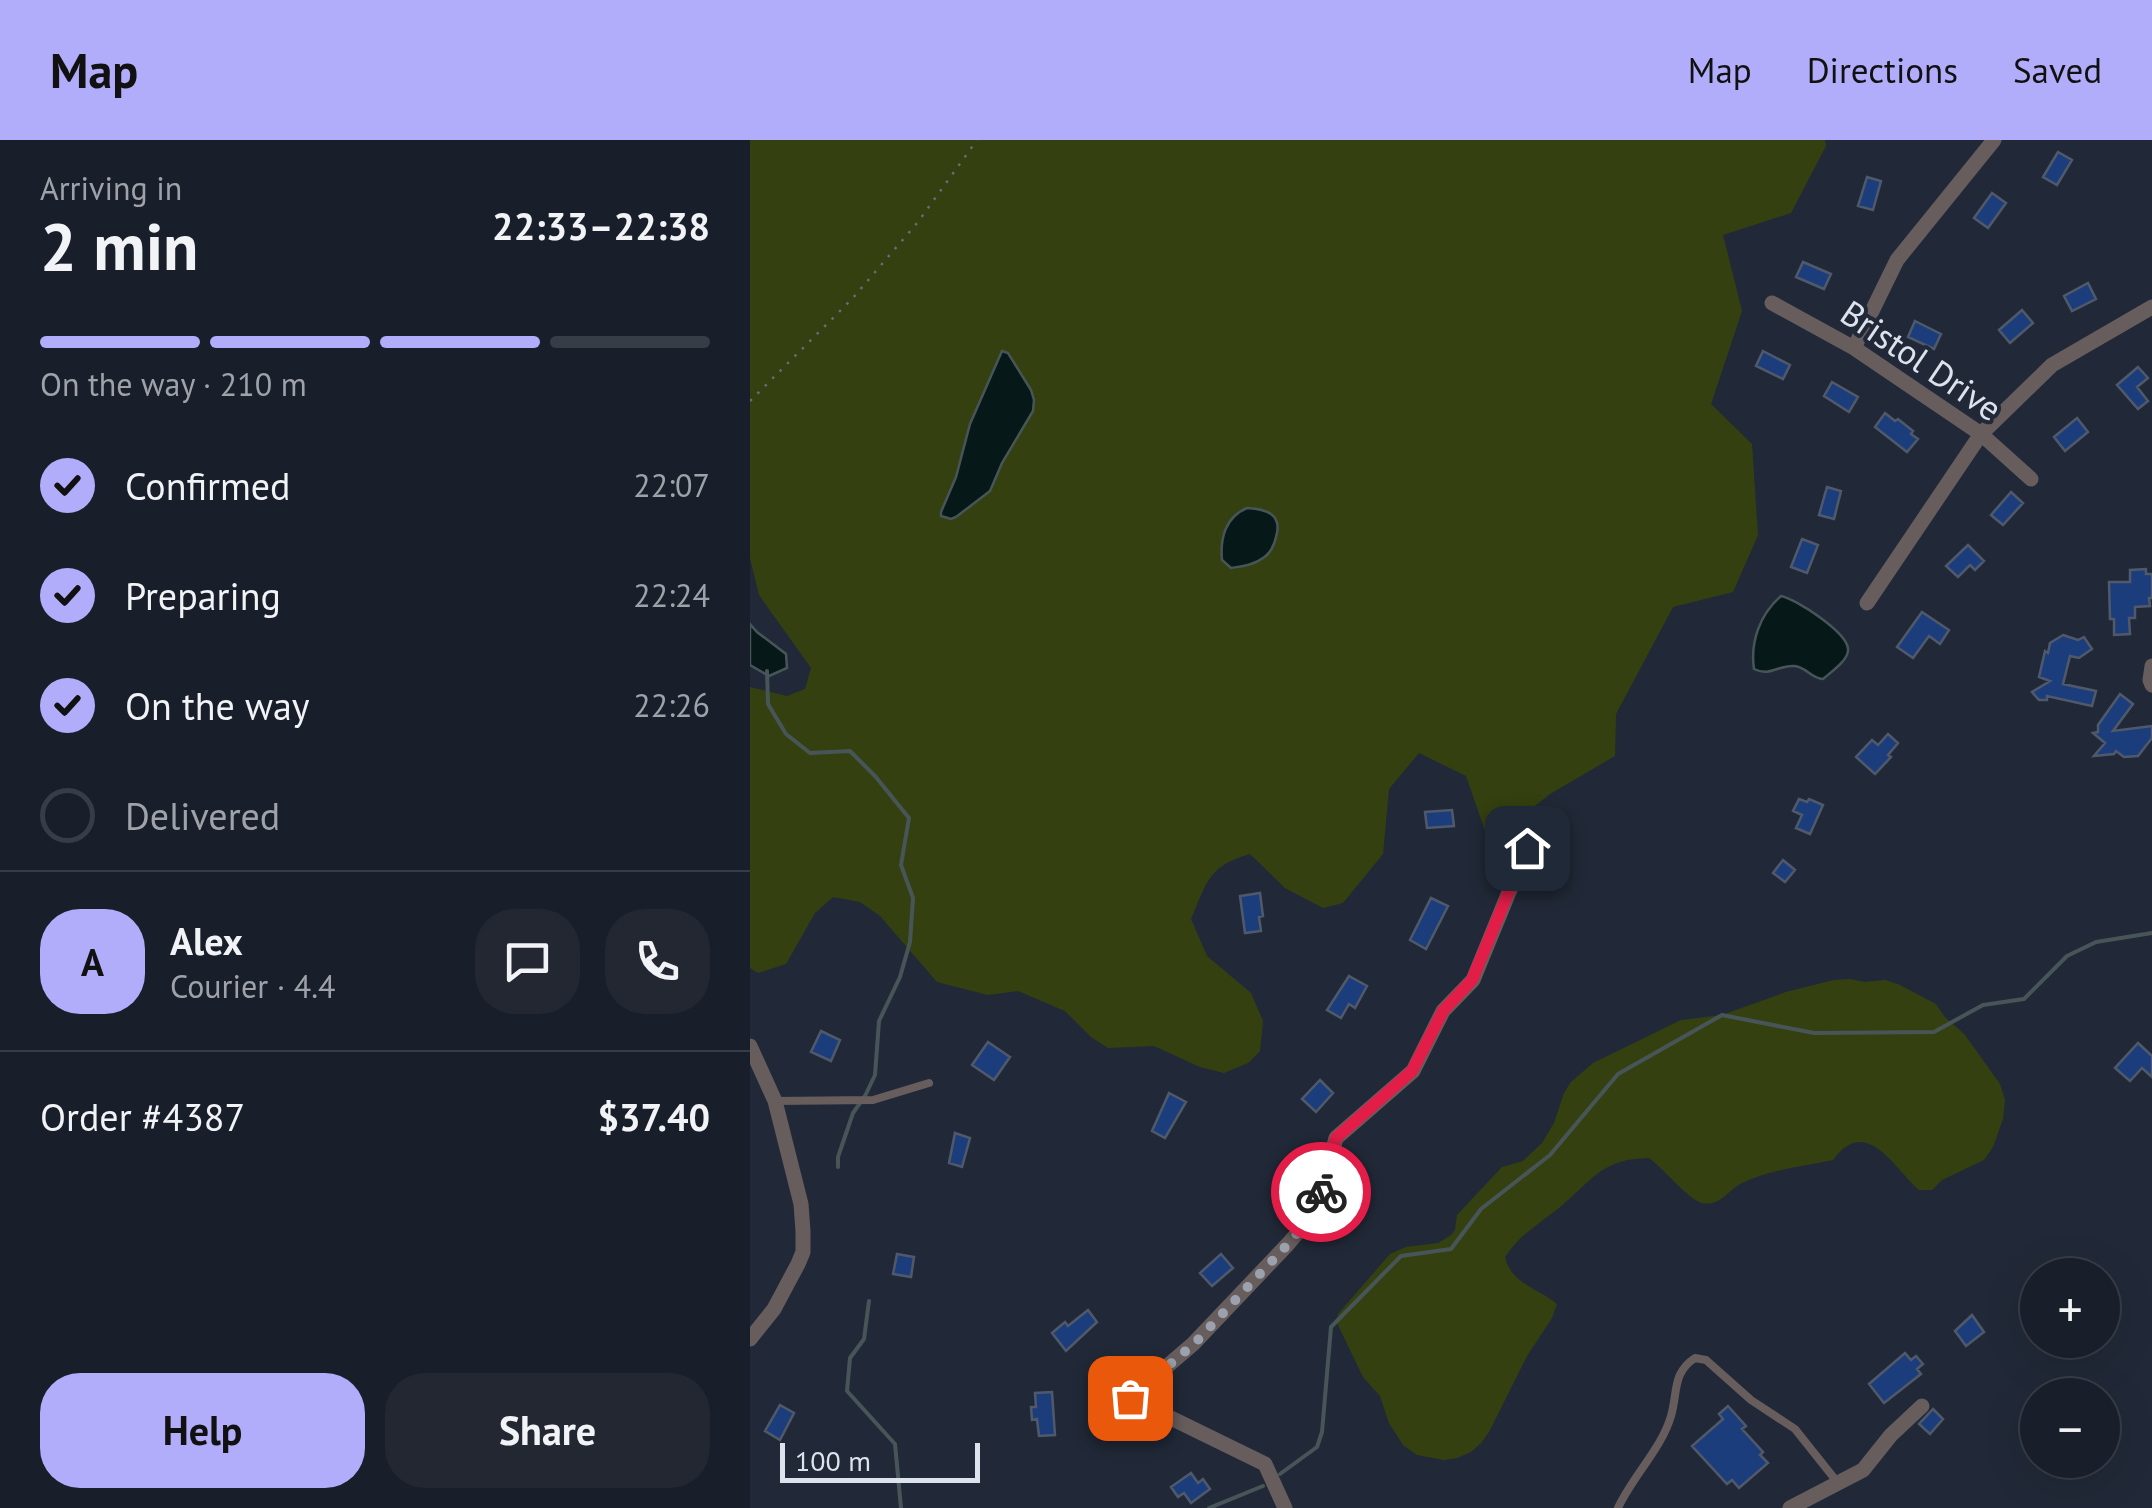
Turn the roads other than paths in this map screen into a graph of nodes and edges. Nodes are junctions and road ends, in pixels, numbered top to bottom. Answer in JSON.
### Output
{"nodes":[{"id":1,"x":1994,"y":140,"type":"edge"},
{"id":2,"x":1772,"y":302,"type":"dead end"},
{"id":3,"x":2152,"y":307,"type":"edge"},
{"id":4,"x":1854,"y":348,"type":"junction"},
{"id":5,"x":1981,"y":434,"type":"junction"},
{"id":6,"x":2031,"y":478,"type":"dead end"},
{"id":7,"x":1867,"y":603,"type":"dead end"},
{"id":8,"x":2152,"y":666,"type":"edge"},
{"id":9,"x":2152,"y":685,"type":"edge"},
{"id":10,"x":1527,"y":848,"type":"dead end"},
{"id":11,"x":750,"y":1046,"type":"edge"},
{"id":12,"x":929,"y":1084,"type":"dead end"},
{"id":13,"x":775,"y":1101,"type":"junction"},
{"id":14,"x":750,"y":1338,"type":"edge"},
{"id":15,"x":1922,"y":1406,"type":"dead end"},
{"id":16,"x":1839,"y":1484,"type":"junction"},
{"id":17,"x":1286,"y":1508,"type":"edge"},
{"id":18,"x":1618,"y":1508,"type":"edge"},
{"id":19,"x":1790,"y":1508,"type":"edge"}],
"edges":[{"from":1,"to":4,"type":"street"},
{"from":2,"to":4,"type":"street","name":"Bristol Drive"},
{"from":3,"to":5,"type":"street"},
{"from":4,"to":5,"type":"street","name":"Bristol Drive"},
{"from":5,"to":6,"type":"street","name":"Bristol Drive"},
{"from":5,"to":7,"type":"street"},
{"from":8,"to":9,"type":"street"},
{"from":10,"to":17,"type":"street"},
{"from":11,"to":13,"type":"street"},
{"from":12,"to":13,"type":"lane"},
{"from":13,"to":14,"type":"street"},
{"from":15,"to":16,"type":"street"},
{"from":16,"to":18,"type":"lane"},
{"from":16,"to":19,"type":"street"}]}
